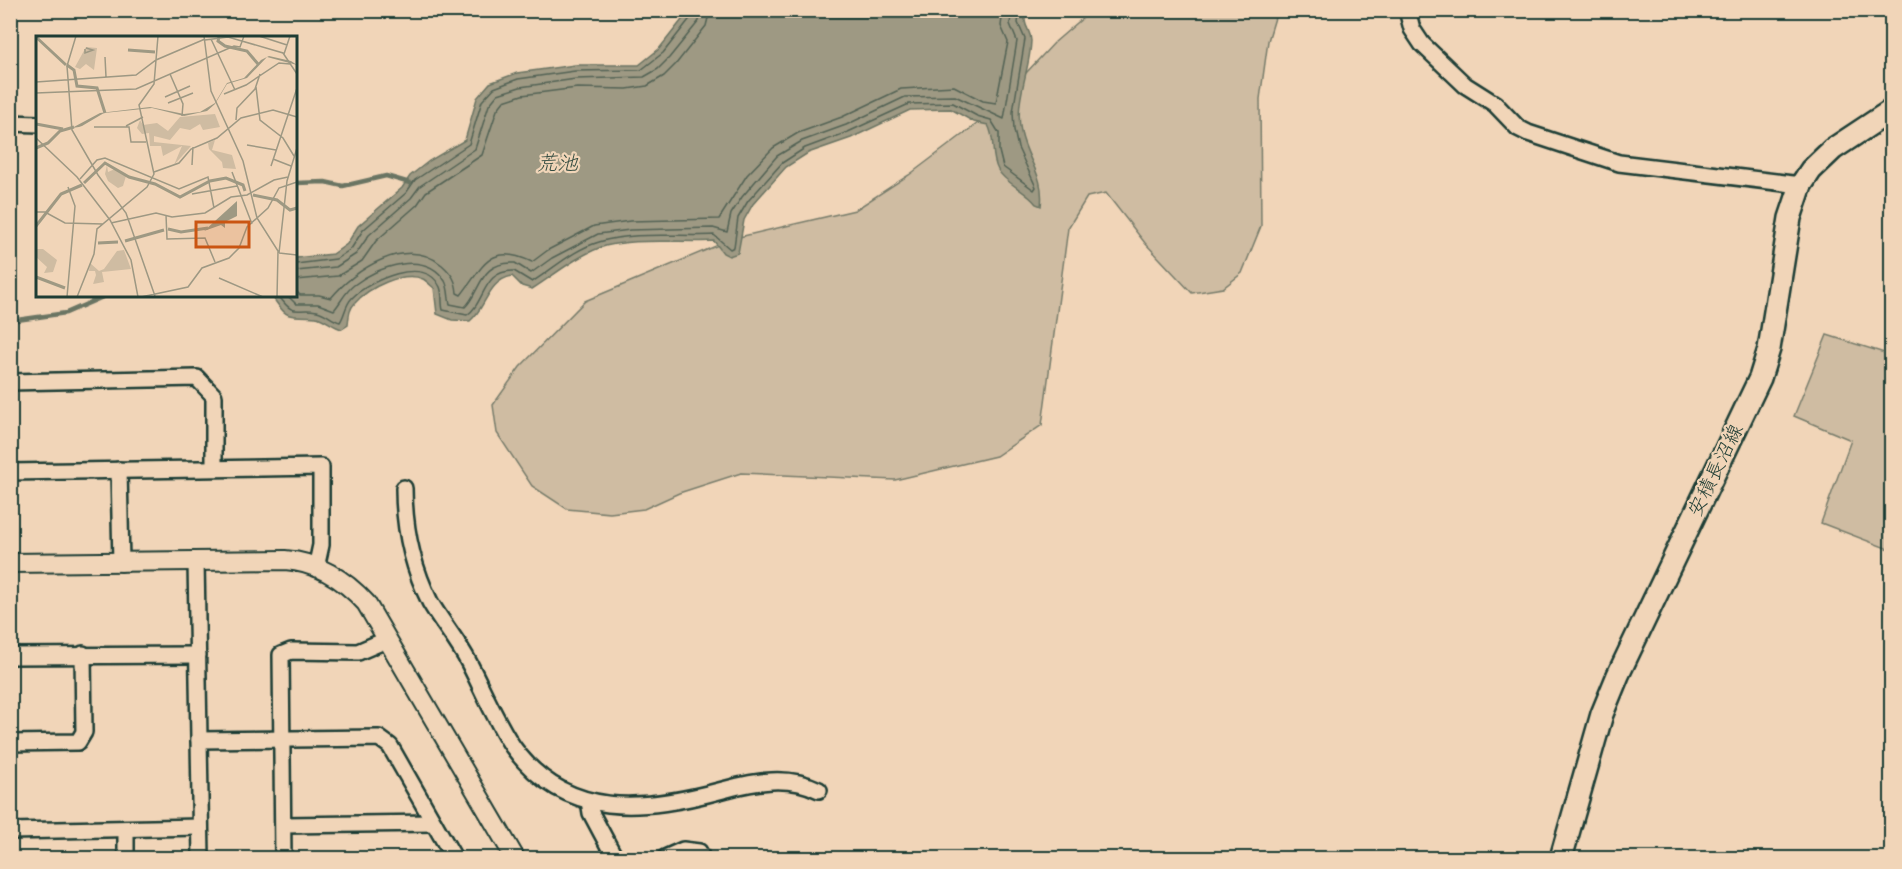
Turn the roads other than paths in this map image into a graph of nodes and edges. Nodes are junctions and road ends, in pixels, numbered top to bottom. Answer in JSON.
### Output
{"nodes":[{"id":1,"x":1407,"y":10,"type":"edge"},
{"id":2,"x":1892,"y":110,"type":"edge"},
{"id":3,"x":10,"y":123,"type":"edge"},
{"id":4,"x":36,"y":124,"type":"edge"},
{"id":5,"x":1801,"y":185,"type":"junction"},
{"id":6,"x":10,"y":382,"type":"edge"},
{"id":7,"x":214,"y":466,"type":"junction"},
{"id":8,"x":119,"y":470,"type":"junction"},
{"id":9,"x":10,"y":472,"type":"edge"},
{"id":10,"x":404,"y":488,"type":"dead end"},
{"id":11,"x":196,"y":561,"type":"junction"},
{"id":12,"x":10,"y":563,"type":"edge"},
{"id":13,"x":122,"y":563,"type":"junction"},
{"id":14,"x":316,"y":568,"type":"junction"},
{"id":15,"x":386,"y":640,"type":"junction"},
{"id":16,"x":83,"y":654,"type":"junction"},
{"id":17,"x":198,"y":655,"type":"junction"},
{"id":18,"x":10,"y":656,"type":"edge"},
{"id":19,"x":282,"y":739,"type":"junction"},
{"id":20,"x":199,"y":740,"type":"junction"},
{"id":21,"x":10,"y":743,"type":"edge"},
{"id":22,"x":819,"y":790,"type":"dead end"},
{"id":23,"x":590,"y":801,"type":"junction"},
{"id":24,"x":434,"y":823,"type":"junction"},
{"id":25,"x":284,"y":825,"type":"junction"},
{"id":26,"x":200,"y":827,"type":"junction"},
{"id":27,"x":126,"y":829,"type":"junction"},
{"id":28,"x":10,"y":831,"type":"edge"},
{"id":29,"x":126,"y":858,"type":"edge"},
{"id":30,"x":201,"y":858,"type":"edge"},
{"id":31,"x":283,"y":858,"type":"edge"},
{"id":32,"x":454,"y":858,"type":"edge"},
{"id":33,"x":515,"y":858,"type":"edge"},
{"id":34,"x":615,"y":858,"type":"edge"},
{"id":35,"x":665,"y":858,"type":"edge"},
{"id":36,"x":702,"y":858,"type":"edge"},
{"id":37,"x":1561,"y":858,"type":"edge"}],
"edges":[{"from":1,"to":5,"type":"street"},
{"from":2,"to":5,"type":"main road","name":"安積長沼線"},
{"from":3,"to":4,"type":"street"},
{"from":5,"to":37,"type":"main road","name":"安積長沼線"},
{"from":6,"to":7,"type":"street"},
{"from":7,"to":8,"type":"street"},
{"from":7,"to":14,"type":"street"},
{"from":8,"to":9,"type":"street"},
{"from":8,"to":13,"type":"street"},
{"from":10,"to":23,"type":"street"},
{"from":11,"to":13,"type":"street"},
{"from":11,"to":14,"type":"street"},
{"from":11,"to":17,"type":"street"},
{"from":12,"to":13,"type":"street"},
{"from":14,"to":15,"type":"street"},
{"from":15,"to":19,"type":"street"},
{"from":15,"to":33,"type":"street"},
{"from":16,"to":17,"type":"street"},
{"from":16,"to":18,"type":"street"},
{"from":16,"to":21,"type":"street"},
{"from":17,"to":20,"type":"street"},
{"from":19,"to":20,"type":"street"},
{"from":19,"to":24,"type":"street"},
{"from":19,"to":25,"type":"street"},
{"from":20,"to":26,"type":"street"},
{"from":22,"to":23,"type":"street"},
{"from":23,"to":34,"type":"street"},
{"from":24,"to":25,"type":"street"},
{"from":24,"to":32,"type":"street"},
{"from":25,"to":31,"type":"street"},
{"from":26,"to":27,"type":"street"},
{"from":26,"to":30,"type":"street"},
{"from":27,"to":28,"type":"street"},
{"from":27,"to":29,"type":"street"},
{"from":35,"to":36,"type":"street"}]}
